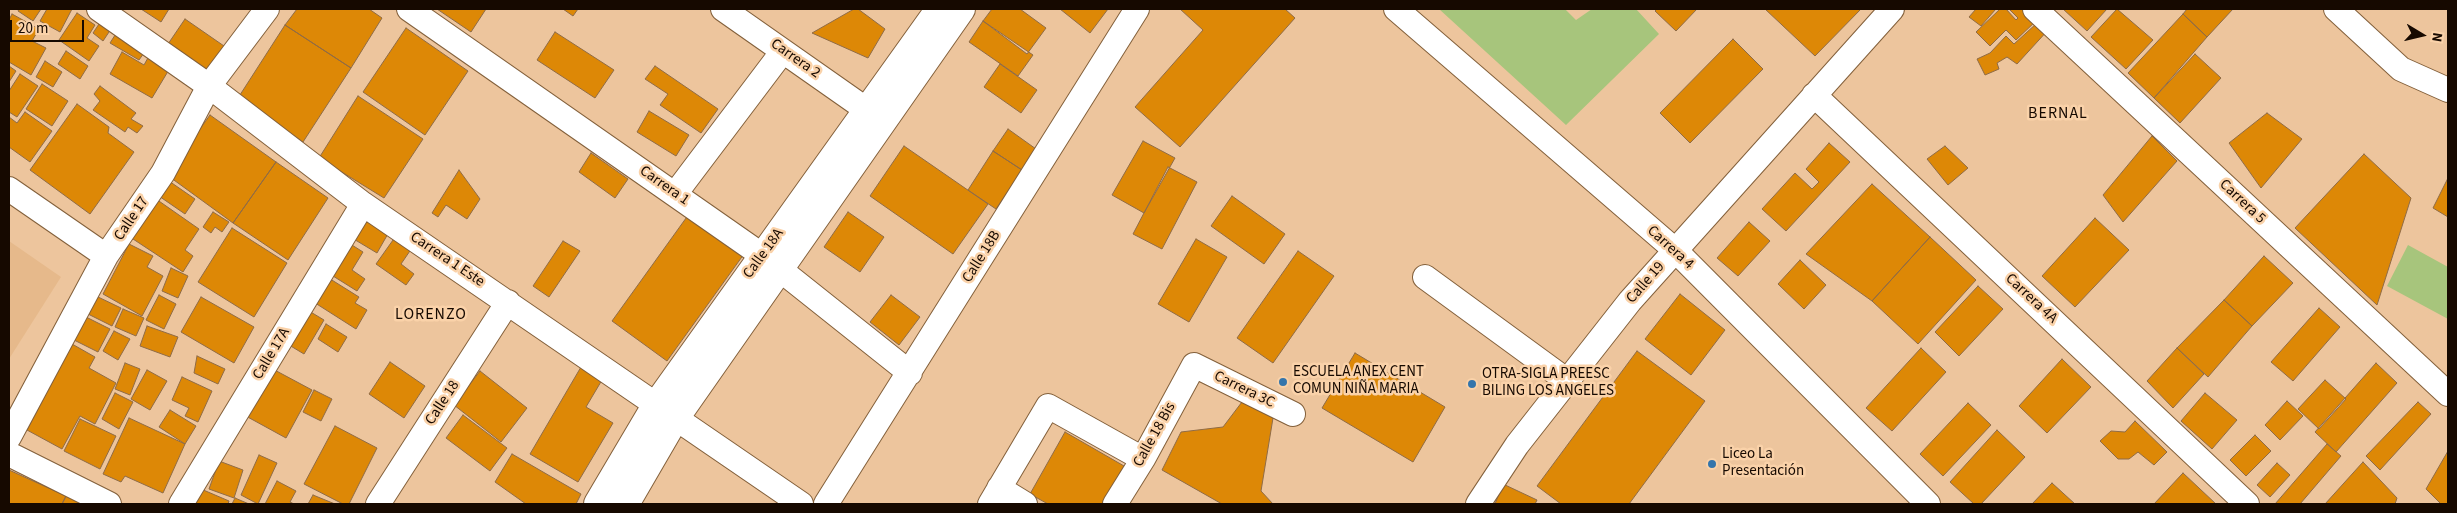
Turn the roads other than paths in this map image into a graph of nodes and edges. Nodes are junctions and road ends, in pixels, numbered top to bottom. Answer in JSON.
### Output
{"nodes":[{"id":1,"x":99,"y":9,"type":"edge"},
{"id":2,"x":267,"y":9,"type":"edge"},
{"id":3,"x":409,"y":9,"type":"edge"},
{"id":4,"x":723,"y":9,"type":"edge"},
{"id":5,"x":940,"y":9,"type":"edge"},
{"id":6,"x":961,"y":9,"type":"edge"},
{"id":7,"x":1137,"y":9,"type":"edge"},
{"id":8,"x":1396,"y":9,"type":"edge"},
{"id":9,"x":1892,"y":9,"type":"edge"},
{"id":10,"x":2035,"y":9,"type":"edge"},
{"id":11,"x":2336,"y":9,"type":"edge"},
{"id":12,"x":783,"y":51,"type":"junction"},
{"id":13,"x":210,"y":86,"type":"junction"},
{"id":14,"x":2448,"y":90,"type":"edge"},
{"id":15,"x":1814,"y":95,"type":"junction"},
{"id":16,"x":867,"y":110,"type":"junction"},
{"id":17,"x":9,"y":189,"type":"edge"},
{"id":18,"x":675,"y":194,"type":"junction"},
{"id":19,"x":363,"y":204,"type":"junction"},
{"id":20,"x":1675,"y":250,"type":"junction"},
{"id":21,"x":106,"y":256,"type":"junction"},
{"id":22,"x":772,"y":263,"type":"junction"},
{"id":23,"x":1425,"y":276,"type":"dead end"},
{"id":24,"x":508,"y":302,"type":"junction"},
{"id":25,"x":1194,"y":365,"type":"joint"},
{"id":26,"x":910,"y":373,"type":"junction"},
{"id":27,"x":1566,"y":380,"type":"junction"},
{"id":28,"x":2448,"y":394,"type":"edge"},
{"id":29,"x":665,"y":412,"type":"junction"},
{"id":30,"x":1293,"y":414,"type":"dead end"},
{"id":31,"x":9,"y":437,"type":"edge"},
{"id":32,"x":9,"y":454,"type":"edge"},
{"id":33,"x":1143,"y":459,"type":"junction"},
{"id":34,"x":994,"y":496,"type":"edge"},
{"id":35,"x":1117,"y":503,"type":"edge"},
{"id":36,"x":109,"y":504,"type":"edge"},
{"id":37,"x":181,"y":504,"type":"edge"},
{"id":38,"x":378,"y":504,"type":"edge"},
{"id":39,"x":598,"y":504,"type":"edge"},
{"id":40,"x":626,"y":504,"type":"edge"},
{"id":41,"x":801,"y":504,"type":"edge"},
{"id":42,"x":826,"y":504,"type":"edge"},
{"id":43,"x":1025,"y":504,"type":"edge"},
{"id":44,"x":1478,"y":504,"type":"edge"},
{"id":45,"x":1928,"y":504,"type":"edge"},
{"id":46,"x":2247,"y":504,"type":"edge"}],
"edges":[{"from":1,"to":13,"type":"street","name":"Carrera 1 Este"},
{"from":2,"to":13,"type":"street","name":"Calle 17"},
{"from":3,"to":18,"type":"street","name":"Carrera 1"},
{"from":4,"to":12,"type":"street","name":"Carrera 2"},
{"from":5,"to":16,"type":"main road","name":"Calle 18A"},
{"from":6,"to":22,"type":"main road","name":"Calle 18A"},
{"from":7,"to":26,"type":"street","name":"Calle 18B"},
{"from":8,"to":20,"type":"street","name":"Carrera 4"},
{"from":9,"to":15,"type":"street","name":"Calle 19"},
{"from":10,"to":28,"type":"street","name":"Carrera 5"},
{"from":11,"to":14,"type":"street"},
{"from":12,"to":16,"type":"street","name":"Carrera 2"},
{"from":12,"to":18,"type":"street"},
{"from":13,"to":19,"type":"street","name":"Carrera 1 Este"},
{"from":13,"to":21,"type":"street","name":"Calle 17"},
{"from":15,"to":20,"type":"street","name":"Calle 19"},
{"from":15,"to":46,"type":"street","name":"Carrera 4A"},
{"from":16,"to":22,"type":"main road","name":"Calle 18A"},
{"from":17,"to":21,"type":"street"},
{"from":18,"to":22,"type":"street","name":"Carrera 1"},
{"from":19,"to":24,"type":"street","name":"Carrera 1 Este"},
{"from":19,"to":37,"type":"street","name":"Calle 17A"},
{"from":20,"to":27,"type":"street","name":"Calle 19"},
{"from":20,"to":45,"type":"street","name":"Carrera 4"},
{"from":21,"to":31,"type":"street","name":"Calle 17"},
{"from":22,"to":26,"type":"street","name":"Carrera 1"},
{"from":22,"to":29,"type":"main road","name":"Calle 18A"},
{"from":23,"to":27,"type":"street"},
{"from":24,"to":29,"type":"street","name":"Carrera 1 Este"},
{"from":24,"to":38,"type":"street","name":"Calle 18"},
{"from":25,"to":30,"type":"street","name":"Carrera 3C"},
{"from":25,"to":33,"type":"street","name":"Calle 18 Bis"},
{"from":26,"to":42,"type":"street","name":"Calle 18B"},
{"from":27,"to":44,"type":"street","name":"Calle 19"},
{"from":29,"to":39,"type":"main road","name":"Calle 18A"},
{"from":29,"to":40,"type":"main road","name":"Calle 18A"},
{"from":29,"to":41,"type":"street","name":"Carrera 1 Este"},
{"from":32,"to":36,"type":"street"},
{"from":33,"to":34,"type":"street"},
{"from":33,"to":35,"type":"street","name":"Calle 18 Bis"},
{"from":34,"to":43,"type":"street"}]}
